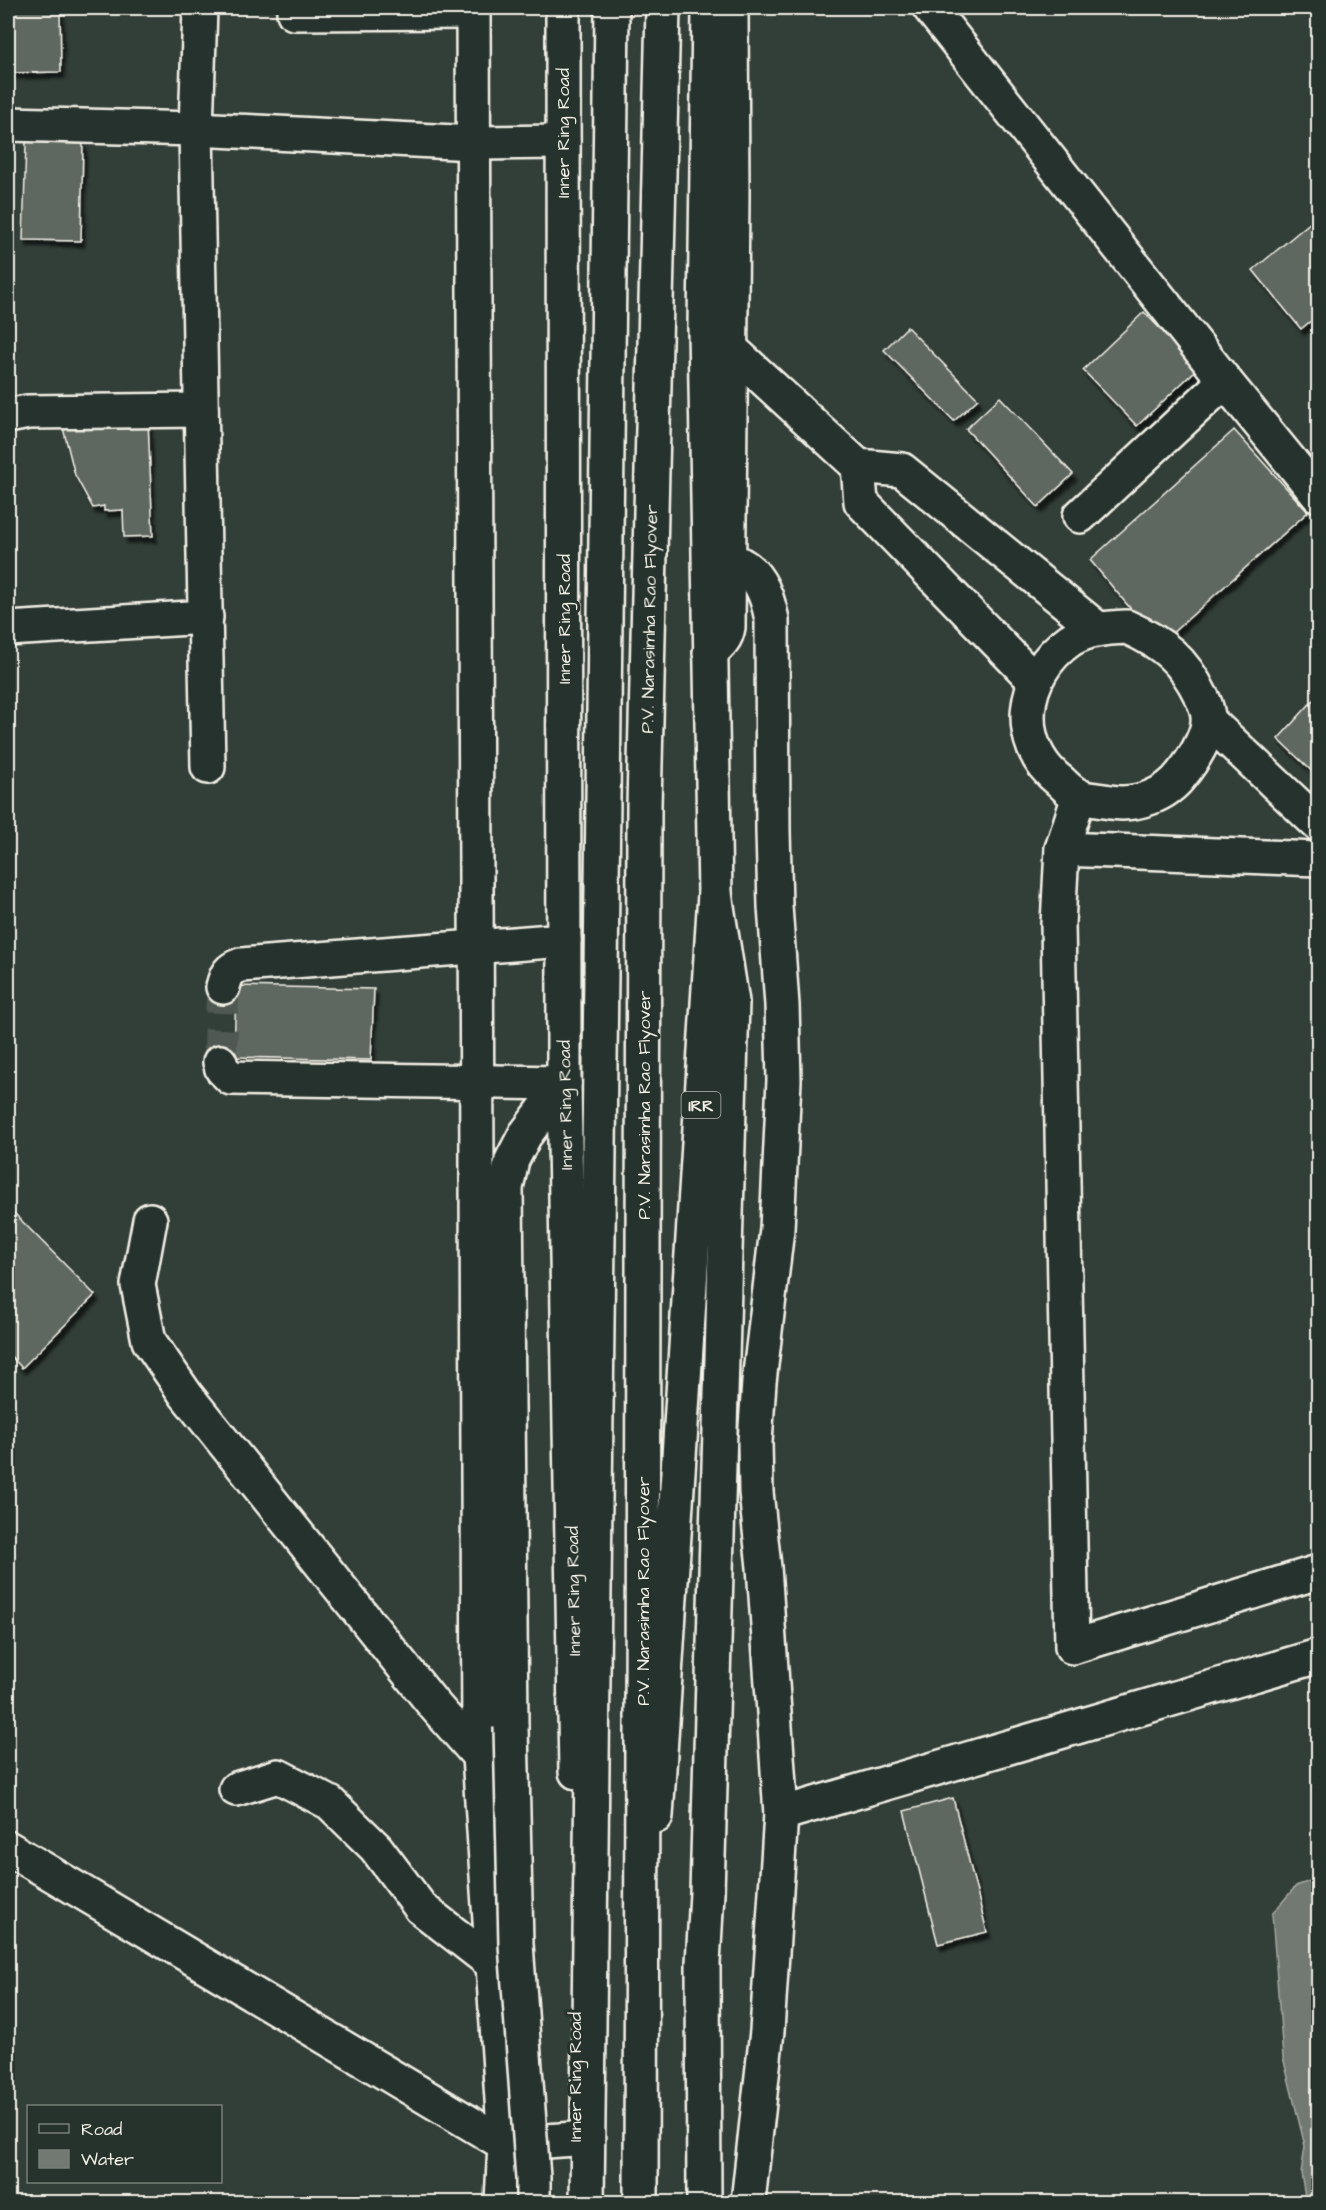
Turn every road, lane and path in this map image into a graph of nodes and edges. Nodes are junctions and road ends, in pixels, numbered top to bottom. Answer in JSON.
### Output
{"nodes":[{"id":1,"x":200,"y":8,"type":"edge"},
{"id":2,"x":563,"y":8,"type":"edge"},
{"id":3,"x":612,"y":8,"type":"edge"},
{"id":4,"x":663,"y":8,"type":"edge"},
{"id":5,"x":709,"y":8,"type":"edge"},
{"id":6,"x":731,"y":8,"type":"edge"},
{"id":7,"x":930,"y":8,"type":"edge"},
{"id":8,"x":473,"y":10,"type":"edge"},
{"id":9,"x":294,"y":13,"type":"dead end"},
{"id":10,"x":8,"y":124,"type":"edge"},
{"id":11,"x":196,"y":129,"type":"junction"},
{"id":12,"x":563,"y":142,"type":"junction"},
{"id":13,"x":474,"y":143,"type":"junction"},
{"id":14,"x":705,"y":329,"type":"junction"},
{"id":15,"x":731,"y":349,"type":"junction"},
{"id":16,"x":1225,"y":381,"type":"junction"},
{"id":17,"x":201,"y":410,"type":"junction"},
{"id":18,"x":8,"y":416,"type":"edge"},
{"id":19,"x":858,"y":466,"type":"junction"},
{"id":20,"x":1318,"y":495,"type":"edge"},
{"id":21,"x":1080,"y":516,"type":"dead end"},
{"id":22,"x":727,"y":559,"type":"junction"},
{"id":23,"x":206,"y":617,"type":"junction"},
{"id":24,"x":8,"y":629,"type":"edge"},
{"id":25,"x":1098,"y":629,"type":"junction"},
{"id":26,"x":710,"y":653,"type":"junction"},
{"id":27,"x":1035,"y":681,"type":"junction"},
{"id":28,"x":1209,"y":721,"type":"junction"},
{"id":29,"x":208,"y":767,"type":"dead end"},
{"id":30,"x":1078,"y":796,"type":"junction"},
{"id":31,"x":1318,"y":824,"type":"edge"},
{"id":32,"x":1062,"y":849,"type":"junction"},
{"id":33,"x":1318,"y":859,"type":"edge"},
{"id":34,"x":715,"y":894,"type":"junction"},
{"id":35,"x":564,"y":940,"type":"junction"},
{"id":36,"x":476,"y":946,"type":"junction"},
{"id":37,"x":223,"y":987,"type":"tunnel mouth"},
{"id":38,"x":220,"y":1062,"type":"dead end"},
{"id":39,"x":477,"y":1081,"type":"junction"},
{"id":40,"x":564,"y":1083,"type":"junction"},
{"id":41,"x":150,"y":1220,"type":"dead end"},
{"id":42,"x":1318,"y":1572,"type":"edge"},
{"id":43,"x":1318,"y":1656,"type":"edge"},
{"id":44,"x":479,"y":1756,"type":"junction"},
{"id":45,"x":236,"y":1789,"type":"dead end"},
{"id":46,"x":781,"y":1814,"type":"junction"},
{"id":47,"x":8,"y":1848,"type":"edge"},
{"id":48,"x":493,"y":1964,"type":"junction"},
{"id":49,"x":574,"y":2139,"type":"junction"},
{"id":50,"x":505,"y":2144,"type":"junction"},
{"id":51,"x":502,"y":2202,"type":"edge"},
{"id":52,"x":533,"y":2202,"type":"edge"},
{"id":53,"x":574,"y":2202,"type":"edge"},
{"id":54,"x":586,"y":2202,"type":"edge"},
{"id":55,"x":641,"y":2202,"type":"edge"},
{"id":56,"x":651,"y":2202,"type":"edge"},
{"id":57,"x":704,"y":2202,"type":"edge"},
{"id":58,"x":748,"y":2202,"type":"edge"}],
"edges":[{"from":1,"to":11,"type":"main road"},
{"from":2,"to":12,"type":"main road","name":"Inner Ring Road"},
{"from":3,"to":54,"type":"main road"},
{"from":4,"to":55,"type":"main road","name":"P.V. Narasimha Rao Flyover"},
{"from":5,"to":14,"type":"main road","number":"IRR"},
{"from":6,"to":15,"type":"main road"},
{"from":7,"to":16,"type":"main road"},
{"from":8,"to":9,"type":"main road"},
{"from":8,"to":13,"type":"main road"},
{"from":10,"to":11,"type":"main road"},
{"from":11,"to":13,"type":"main road"},
{"from":11,"to":17,"type":"main road"},
{"from":12,"to":13,"type":"main road"},
{"from":12,"to":35,"type":"main road","name":"Inner Ring Road"},
{"from":13,"to":36,"type":"main road"},
{"from":14,"to":15,"type":"main road"},
{"from":14,"to":26,"type":"main road","number":"IRR"},
{"from":15,"to":19,"type":"main road"},
{"from":15,"to":22,"type":"main road"},
{"from":16,"to":20,"type":"main road"},
{"from":16,"to":21,"type":"main road"},
{"from":17,"to":18,"type":"main road"},
{"from":17,"to":23,"type":"main road"},
{"from":19,"to":25,"type":"main road"},
{"from":19,"to":27,"type":"main road"},
{"from":22,"to":26,"type":"main road"},
{"from":22,"to":46,"type":"main road"},
{"from":23,"to":24,"type":"main road"},
{"from":23,"to":29,"type":"main road"},
{"from":25,"to":27,"type":"main road"},
{"from":25,"to":28,"type":"main road"},
{"from":26,"to":34,"type":"main road","number":"IRR"},
{"from":27,"to":30,"type":"main road"},
{"from":28,"to":30,"type":"main road"},
{"from":28,"to":31,"type":"main road"},
{"from":30,"to":32,"type":"main road"},
{"from":32,"to":33,"type":"main road"},
{"from":32,"to":42,"type":"main road"},
{"from":34,"to":56,"type":"main road","number":"IRR"},
{"from":34,"to":57,"type":"main road"},
{"from":35,"to":36,"type":"main road"},
{"from":35,"to":40,"type":"main road","name":"Inner Ring Road"},
{"from":36,"to":37,"type":"main road"},
{"from":36,"to":39,"type":"main road"},
{"from":38,"to":39,"type":"main road"},
{"from":39,"to":40,"type":"main road"},
{"from":39,"to":44,"type":"main road"},
{"from":40,"to":49,"type":"main road","name":"Inner Ring Road"},
{"from":40,"to":52,"type":"main road","bridge":true},
{"from":41,"to":44,"type":"main road"},
{"from":43,"to":46,"type":"main road"},
{"from":44,"to":48,"type":"main road"},
{"from":45,"to":48,"type":"main road"},
{"from":46,"to":58,"type":"main road"},
{"from":47,"to":50,"type":"main road"},
{"from":48,"to":50,"type":"main road"},
{"from":49,"to":50,"type":"main road"},
{"from":49,"to":53,"type":"main road","name":"Inner Ring Road"},
{"from":50,"to":51,"type":"main road"}]}
